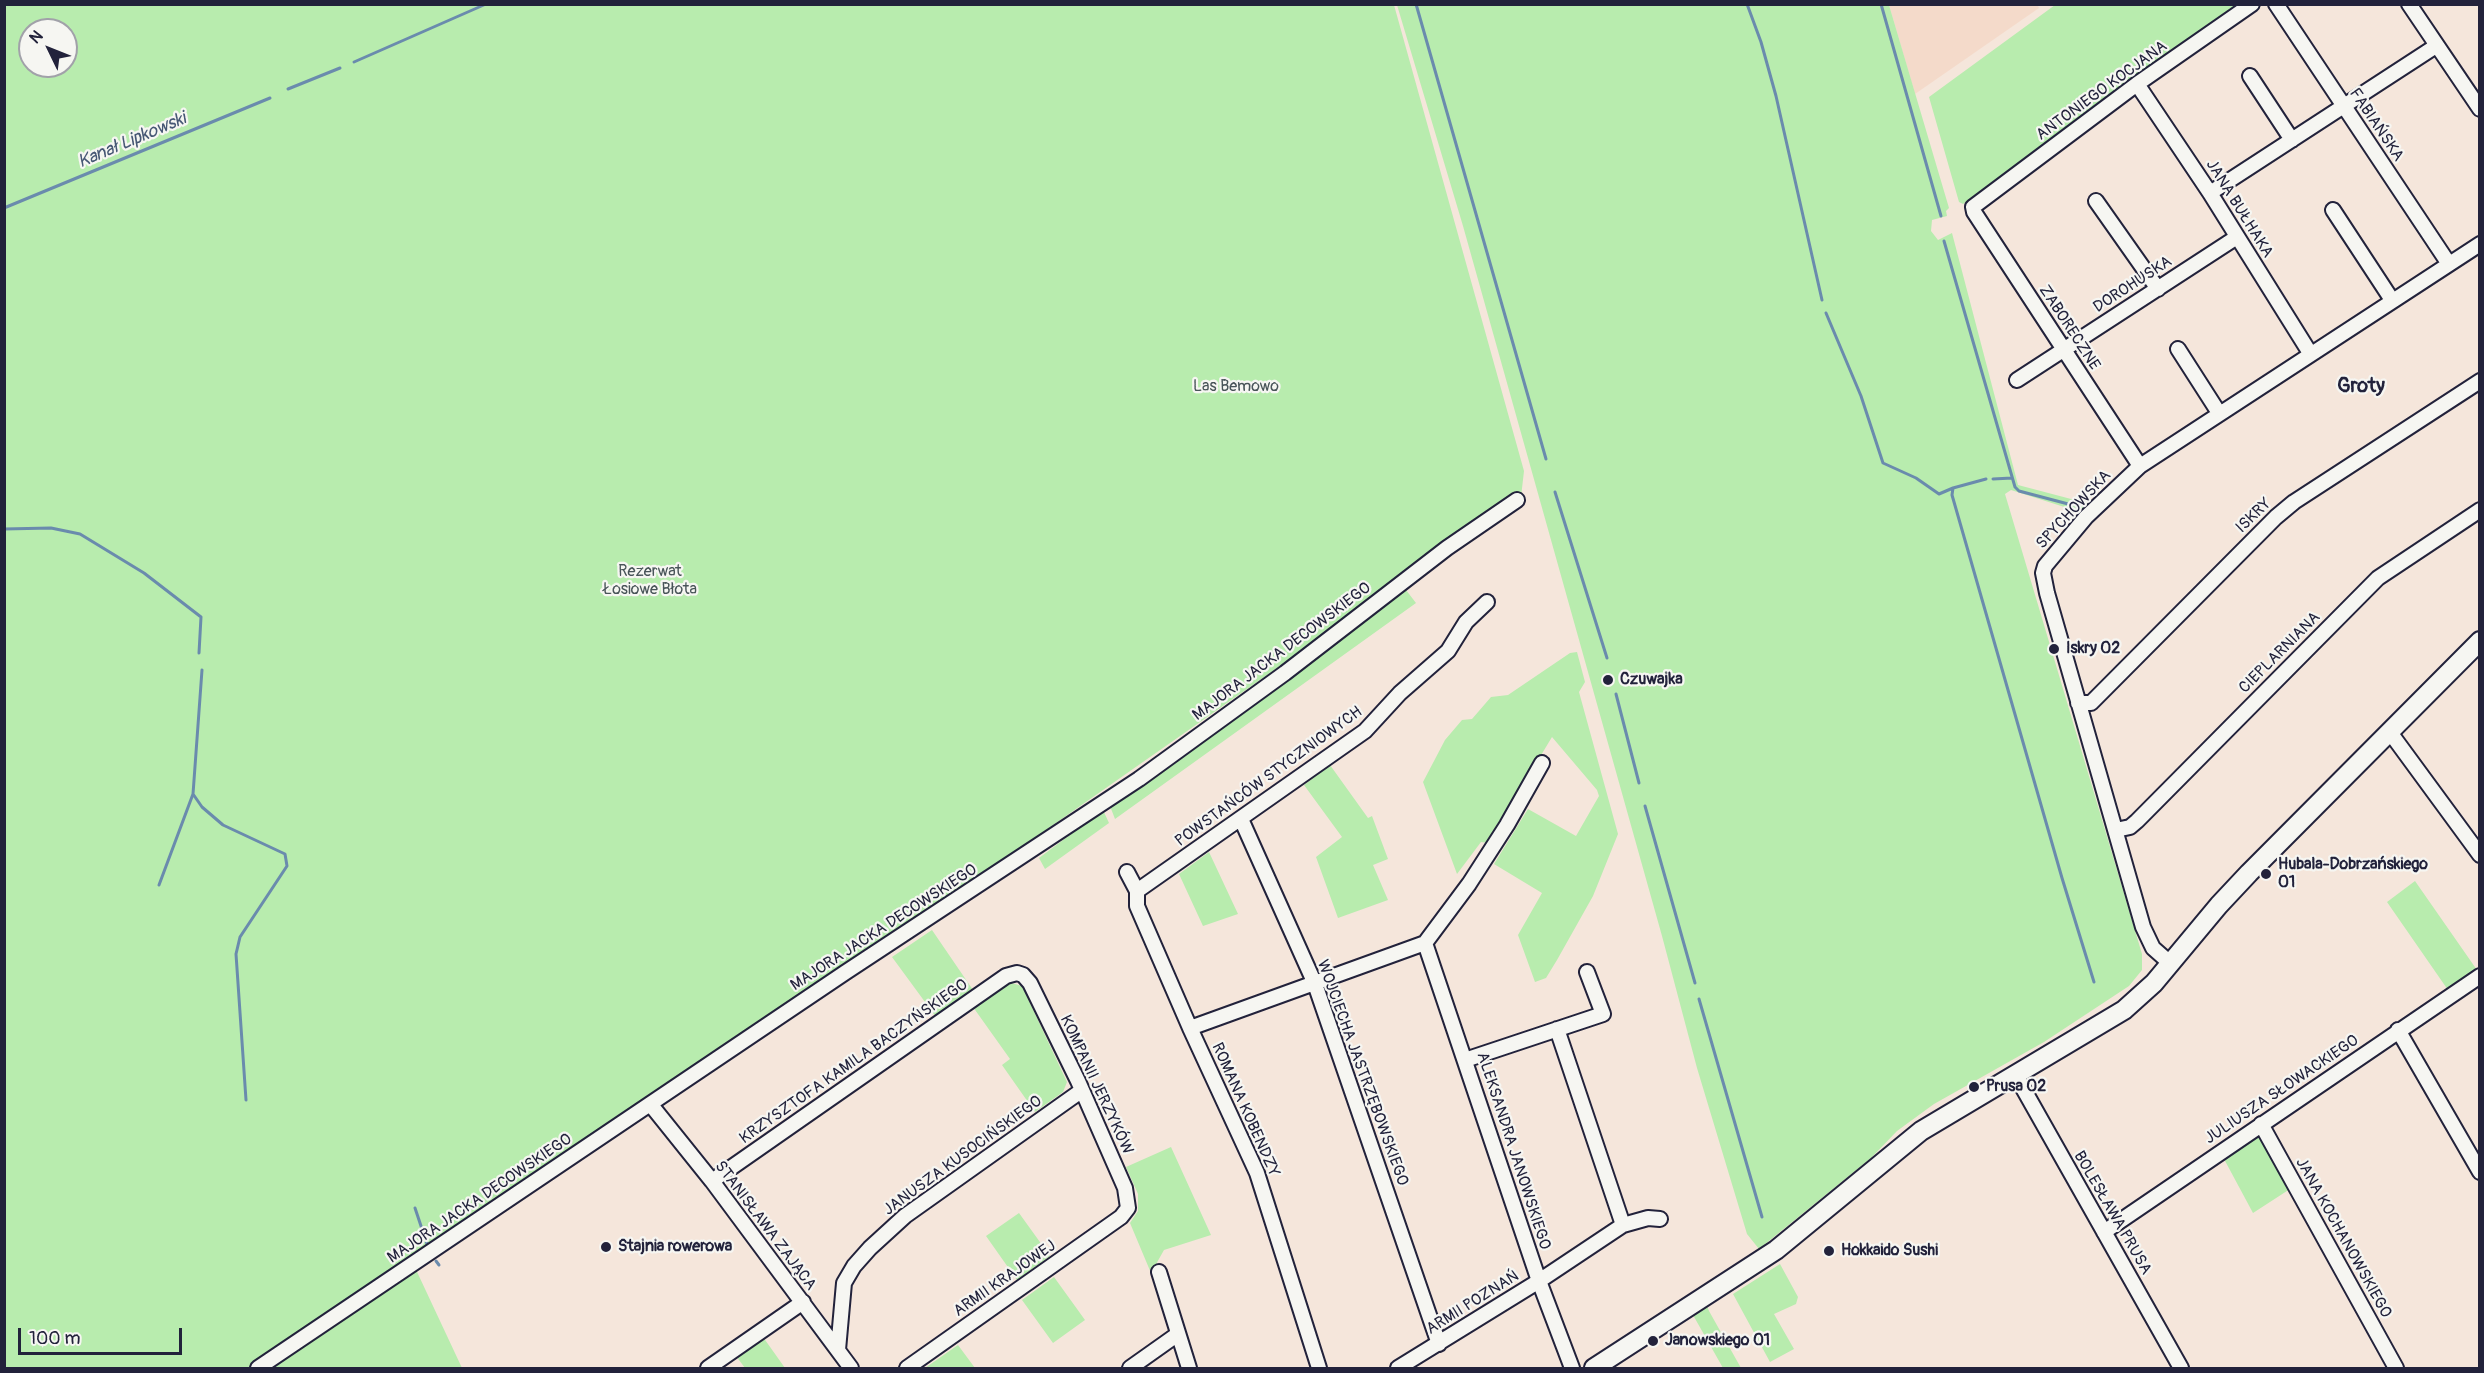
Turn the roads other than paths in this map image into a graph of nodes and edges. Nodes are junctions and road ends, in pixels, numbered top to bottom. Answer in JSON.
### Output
{"nodes":[{"id":1,"x":2252,"y":4,"type":"edge"},
{"id":2,"x":2276,"y":4,"type":"edge"},
{"id":3,"x":2409,"y":4,"type":"edge"},
{"id":4,"x":2436,"y":46,"type":"junction"},
{"id":5,"x":2250,"y":76,"type":"dead end"},
{"id":6,"x":2137,"y":84,"type":"junction"},
{"id":7,"x":2343,"y":106,"type":"junction"},
{"id":8,"x":2480,"y":109,"type":"edge"},
{"id":9,"x":2292,"y":140,"type":"junction"},
{"id":10,"x":2210,"y":193,"type":"junction"},
{"id":11,"x":2096,"y":201,"type":"dead end"},
{"id":12,"x":1973,"y":207,"type":"joint"},
{"id":13,"x":2332,"y":210,"type":"dead end"},
{"id":14,"x":2237,"y":237,"type":"junction"},
{"id":15,"x":2480,"y":244,"type":"edge"},
{"id":16,"x":2449,"y":264,"type":"junction"},
{"id":17,"x":2157,"y":289,"type":"junction"},
{"id":18,"x":2392,"y":300,"type":"junction"},
{"id":19,"x":2178,"y":350,"type":"dead end"},
{"id":20,"x":2065,"y":351,"type":"junction"},
{"id":21,"x":2310,"y":353,"type":"junction"},
{"id":22,"x":2017,"y":380,"type":"dead end"},
{"id":23,"x":2480,"y":381,"type":"edge"},
{"id":24,"x":2219,"y":412,"type":"junction"},
{"id":25,"x":2140,"y":466,"type":"junction"},
{"id":26,"x":1517,"y":500,"type":"dead end"},
{"id":27,"x":2480,"y":510,"type":"edge"},
{"id":28,"x":1486,"y":602,"type":"dead end"},
{"id":29,"x":2480,"y":641,"type":"edge"},
{"id":30,"x":2078,"y":703,"type":"junction"},
{"id":31,"x":2389,"y":731,"type":"junction"},
{"id":32,"x":1542,"y":763,"type":"dead end"},
{"id":33,"x":1241,"y":819,"type":"junction"},
{"id":34,"x":2116,"y":830,"type":"junction"},
{"id":35,"x":2480,"y":855,"type":"edge"},
{"id":36,"x":1127,"y":872,"type":"dead end"},
{"id":37,"x":1137,"y":891,"type":"junction"},
{"id":38,"x":1425,"y":943,"type":"junction"},
{"id":39,"x":2170,"y":963,"type":"junction"},
{"id":40,"x":1587,"y":972,"type":"dead end"},
{"id":41,"x":1017,"y":973,"type":"joint"},
{"id":42,"x":2480,"y":976,"type":"edge"},
{"id":43,"x":1315,"y":984,"type":"junction"},
{"id":44,"x":1190,"y":1028,"type":"junction"},
{"id":45,"x":1557,"y":1029,"type":"junction"},
{"id":46,"x":2398,"y":1030,"type":"junction"},
{"id":47,"x":1466,"y":1060,"type":"junction"},
{"id":48,"x":2015,"y":1074,"type":"junction"},
{"id":49,"x":1082,"y":1091,"type":"junction"},
{"id":50,"x":651,"y":1105,"type":"junction"},
{"id":51,"x":2261,"y":1124,"type":"junction"},
{"id":52,"x":2480,"y":1172,"type":"edge"},
{"id":53,"x":712,"y":1181,"type":"junction"},
{"id":54,"x":1121,"y":1217,"type":"joint"},
{"id":55,"x":1660,"y":1219,"type":"dead end"},
{"id":56,"x":1623,"y":1225,"type":"junction"},
{"id":57,"x":2104,"y":1232,"type":"junction"},
{"id":58,"x":1159,"y":1272,"type":"dead end"},
{"id":59,"x":1539,"y":1281,"type":"junction"},
{"id":60,"x":803,"y":1302,"type":"junction"},
{"id":61,"x":1178,"y":1335,"type":"junction"},
{"id":62,"x":1439,"y":1344,"type":"junction"},
{"id":63,"x":838,"y":1350,"type":"junction"},
{"id":64,"x":258,"y":1368,"type":"edge"},
{"id":65,"x":708,"y":1368,"type":"edge"},
{"id":66,"x":851,"y":1368,"type":"edge"},
{"id":67,"x":907,"y":1368,"type":"edge"},
{"id":68,"x":1130,"y":1368,"type":"edge"},
{"id":69,"x":1189,"y":1368,"type":"edge"},
{"id":70,"x":1319,"y":1368,"type":"edge"},
{"id":71,"x":1398,"y":1368,"type":"edge"},
{"id":72,"x":1572,"y":1368,"type":"edge"},
{"id":73,"x":1594,"y":1368,"type":"edge"},
{"id":74,"x":2181,"y":1368,"type":"edge"},
{"id":75,"x":2396,"y":1368,"type":"edge"}],
"edges":[{"from":1,"to":6,"type":"street","name":"ANTONIEGO KOCJANA"},
{"from":2,"to":7,"type":"street","name":"FABIAŃSKA"},
{"from":3,"to":4,"type":"street"},
{"from":4,"to":7,"type":"street"},
{"from":4,"to":8,"type":"street"},
{"from":5,"to":9,"type":"street"},
{"from":6,"to":10,"type":"street","name":"JANA BUŁHAKA"},
{"from":6,"to":12,"type":"street","name":"ANTONIEGO KOCJANA"},
{"from":7,"to":9,"type":"street"},
{"from":7,"to":16,"type":"street","name":"FABIAŃSKA"},
{"from":9,"to":10,"type":"street"},
{"from":10,"to":14,"type":"street","name":"JANA BUŁHAKA"},
{"from":11,"to":17,"type":"street"},
{"from":12,"to":20,"type":"street","name":"ZABORECZNE"},
{"from":13,"to":18,"type":"street"},
{"from":14,"to":17,"type":"street","name":"DOROHUSKA"},
{"from":14,"to":21,"type":"street","name":"JANA BUŁHAKA"},
{"from":15,"to":16,"type":"street","name":"SPYCHOWSKA"},
{"from":16,"to":18,"type":"street","name":"SPYCHOWSKA"},
{"from":17,"to":20,"type":"street","name":"DOROHUSKA"},
{"from":18,"to":21,"type":"street","name":"SPYCHOWSKA"},
{"from":19,"to":24,"type":"street"},
{"from":20,"to":22,"type":"street","name":"DOROHUSKA"},
{"from":20,"to":25,"type":"street","name":"ZABORECZNE"},
{"from":21,"to":24,"type":"street","name":"SPYCHOWSKA"},
{"from":23,"to":30,"type":"street","name":"ISKRY"},
{"from":24,"to":25,"type":"street","name":"SPYCHOWSKA"},
{"from":25,"to":30,"type":"street","name":"SPYCHOWSKA"},
{"from":26,"to":50,"type":"street","name":"MAJORA JACKA DECOWSKIEGO"},
{"from":27,"to":34,"type":"street","name":"CIEPLARNIANA"},
{"from":28,"to":33,"type":"street","name":"POWSTAŃCÓW STYCZNIOWYCH"},
{"from":29,"to":31,"type":"street"},
{"from":30,"to":34,"type":"street","name":"SPYCHOWSKA"},
{"from":31,"to":35,"type":"street"},
{"from":31,"to":39,"type":"street"},
{"from":32,"to":38,"type":"street"},
{"from":33,"to":37,"type":"street","name":"POWSTAŃCÓW STYCZNIOWYCH"},
{"from":33,"to":43,"type":"street","name":"WOJCIECHA JASTRZĘBOWSKIEGO"},
{"from":34,"to":39,"type":"street","name":"SPYCHOWSKA"},
{"from":36,"to":37,"type":"street","name":"ROMANA KOBENDZY"},
{"from":37,"to":44,"type":"street","name":"ROMANA KOBENDZY"},
{"from":38,"to":43,"type":"street"},
{"from":38,"to":47,"type":"street","name":"ALEKSANDRA JANOWSKIEGO"},
{"from":39,"to":48,"type":"street"},
{"from":40,"to":45,"type":"street"},
{"from":41,"to":49,"type":"street","name":"KOMPANII JERZYKÓW"},
{"from":41,"to":53,"type":"street","name":"KRZYSZTOFA KAMILA BACZYŃSKIEGO"},
{"from":42,"to":46,"type":"street","name":"JULIUSZA SŁOWACKIEGO"},
{"from":43,"to":44,"type":"street"},
{"from":43,"to":62,"type":"street","name":"WOJCIECHA JASTRZĘBOWSKIEGO"},
{"from":44,"to":70,"type":"street","name":"ROMANA KOBENDZY"},
{"from":45,"to":47,"type":"street"},
{"from":45,"to":56,"type":"street"},
{"from":46,"to":51,"type":"street","name":"JULIUSZA SŁOWACKIEGO"},
{"from":46,"to":52,"type":"street"},
{"from":47,"to":59,"type":"street","name":"ALEKSANDRA JANOWSKIEGO"},
{"from":48,"to":57,"type":"street","name":"BOLESŁAWA PRUSA"},
{"from":48,"to":73,"type":"street"},
{"from":49,"to":54,"type":"street","name":"KOMPANII JERZYKÓW"},
{"from":49,"to":63,"type":"street","name":"JANUSZA KUSOCIŃSKIEGO"},
{"from":50,"to":53,"type":"street","name":"STANISŁAWA ZAJĄCA"},
{"from":50,"to":64,"type":"street","name":"MAJORA JACKA DECOWSKIEGO"},
{"from":51,"to":57,"type":"street","name":"JULIUSZA SŁOWACKIEGO"},
{"from":51,"to":75,"type":"street","name":"JANA KOCHANOWSKIEGO"},
{"from":53,"to":60,"type":"street","name":"STANISŁAWA ZAJĄCA"},
{"from":54,"to":67,"type":"street","name":"ARMII KRAJOWEJ"},
{"from":55,"to":56,"type":"street","name":"ARMII POZNAŃ"},
{"from":56,"to":59,"type":"street","name":"ARMII POZNAŃ"},
{"from":57,"to":74,"type":"street","name":"BOLESŁAWA PRUSA"},
{"from":58,"to":61,"type":"street"},
{"from":59,"to":62,"type":"street","name":"ARMII POZNAŃ"},
{"from":59,"to":72,"type":"street","name":"ALEKSANDRA JANOWSKIEGO"},
{"from":60,"to":63,"type":"street","name":"STANISŁAWA ZAJĄCA"},
{"from":60,"to":65,"type":"street"},
{"from":61,"to":68,"type":"street"},
{"from":61,"to":69,"type":"street"},
{"from":62,"to":71,"type":"street","name":"ARMII POZNAŃ"},
{"from":63,"to":66,"type":"street","name":"STANISŁAWA ZAJĄCA"}]}
